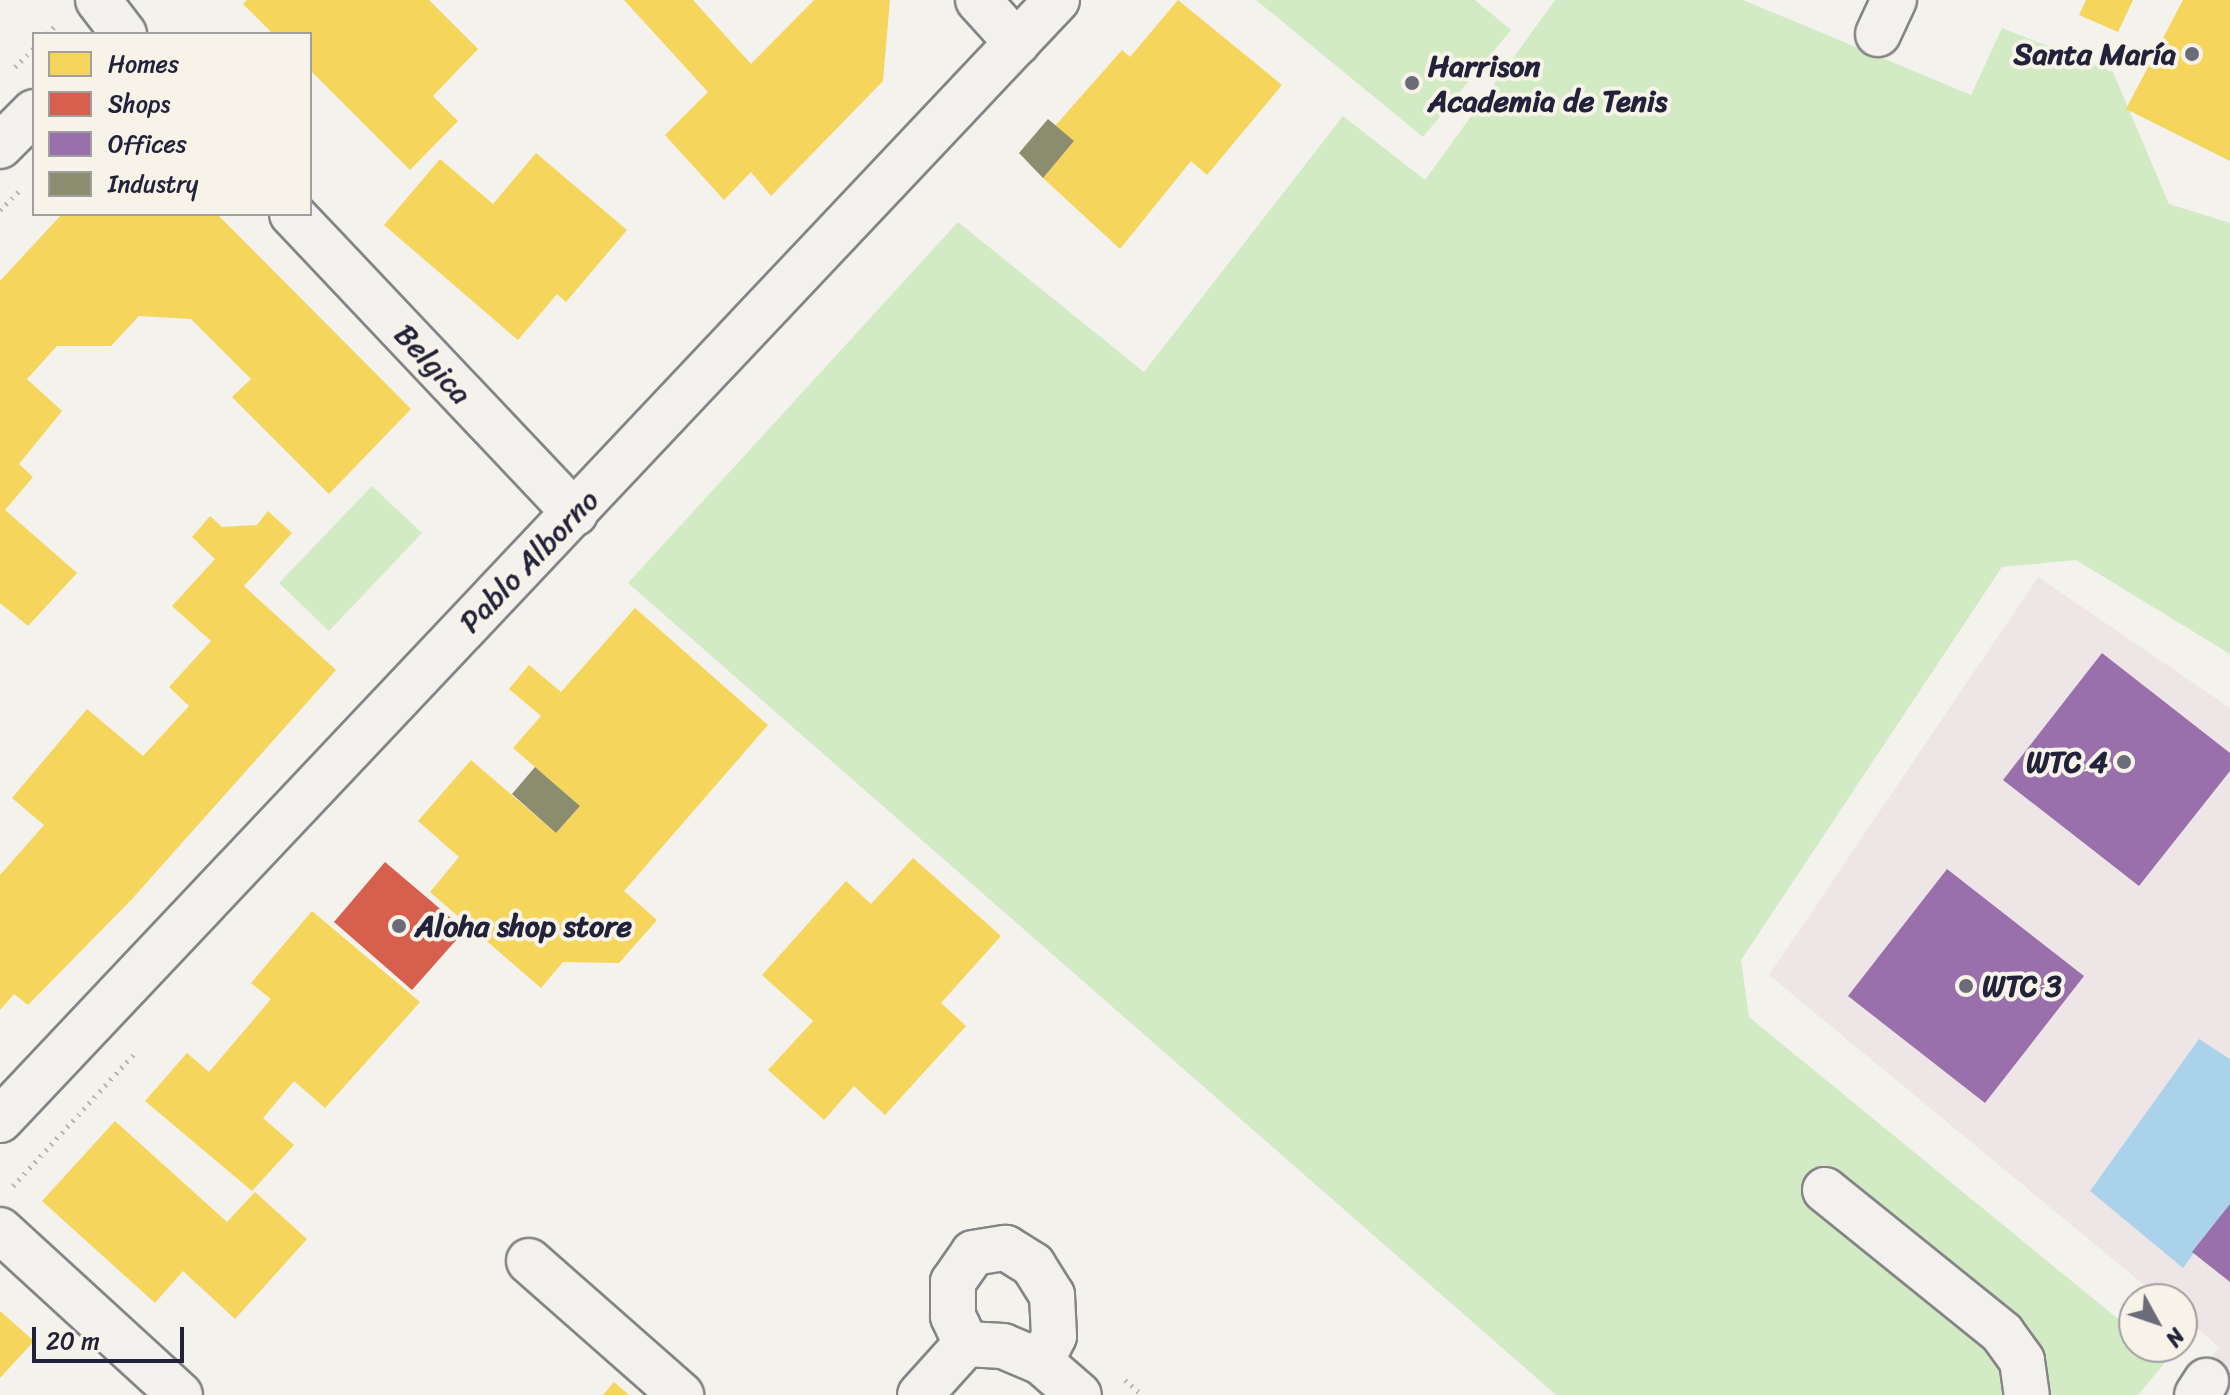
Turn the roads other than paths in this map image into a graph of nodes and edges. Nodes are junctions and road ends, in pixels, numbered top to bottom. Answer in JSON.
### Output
{"nodes":[{"id":1,"x":978,"y":0,"type":"edge"},
{"id":2,"x":1057,"y":0,"type":"edge"},
{"id":3,"x":1017,"y":43,"type":"junction"},
{"id":4,"x":32,"y":114,"type":"edge"},
{"id":5,"x":0,"y":146,"type":"edge"},
{"id":6,"x":294,"y":216,"type":"edge"},
{"id":7,"x":575,"y":513,"type":"junction"},
{"id":8,"x":0,"y":1120,"type":"edge"},
{"id":9,"x":1825,"y":1190,"type":"dead end"},
{"id":10,"x":12,"y":1213,"type":"edge"},
{"id":11,"x":529,"y":1261,"type":"dead end"},
{"id":12,"x":966,"y":1344,"type":"junction"},
{"id":13,"x":1041,"y":1362,"type":"junction"},
{"id":14,"x":180,"y":1395,"type":"edge"},
{"id":15,"x":681,"y":1395,"type":"edge"},
{"id":16,"x":920,"y":1395,"type":"edge"},
{"id":17,"x":1079,"y":1395,"type":"edge"},
{"id":18,"x":2027,"y":1395,"type":"edge"}],
"edges":[{"from":1,"to":3,"type":"street"},
{"from":2,"to":3,"type":"street","name":"Pablo Alborno"},
{"from":3,"to":7,"type":"street","name":"Pablo Alborno"},
{"from":4,"to":5,"type":"street"},
{"from":6,"to":7,"type":"street","name":"Belgica"},
{"from":7,"to":8,"type":"street","name":"Pablo Alborno"},
{"from":9,"to":18,"type":"street"},
{"from":10,"to":14,"type":"street"},
{"from":11,"to":15,"type":"street"},
{"from":12,"to":13,"type":"street"},
{"from":12,"to":13,"type":"street"},
{"from":12,"to":16,"type":"street"},
{"from":13,"to":17,"type":"street"}]}
